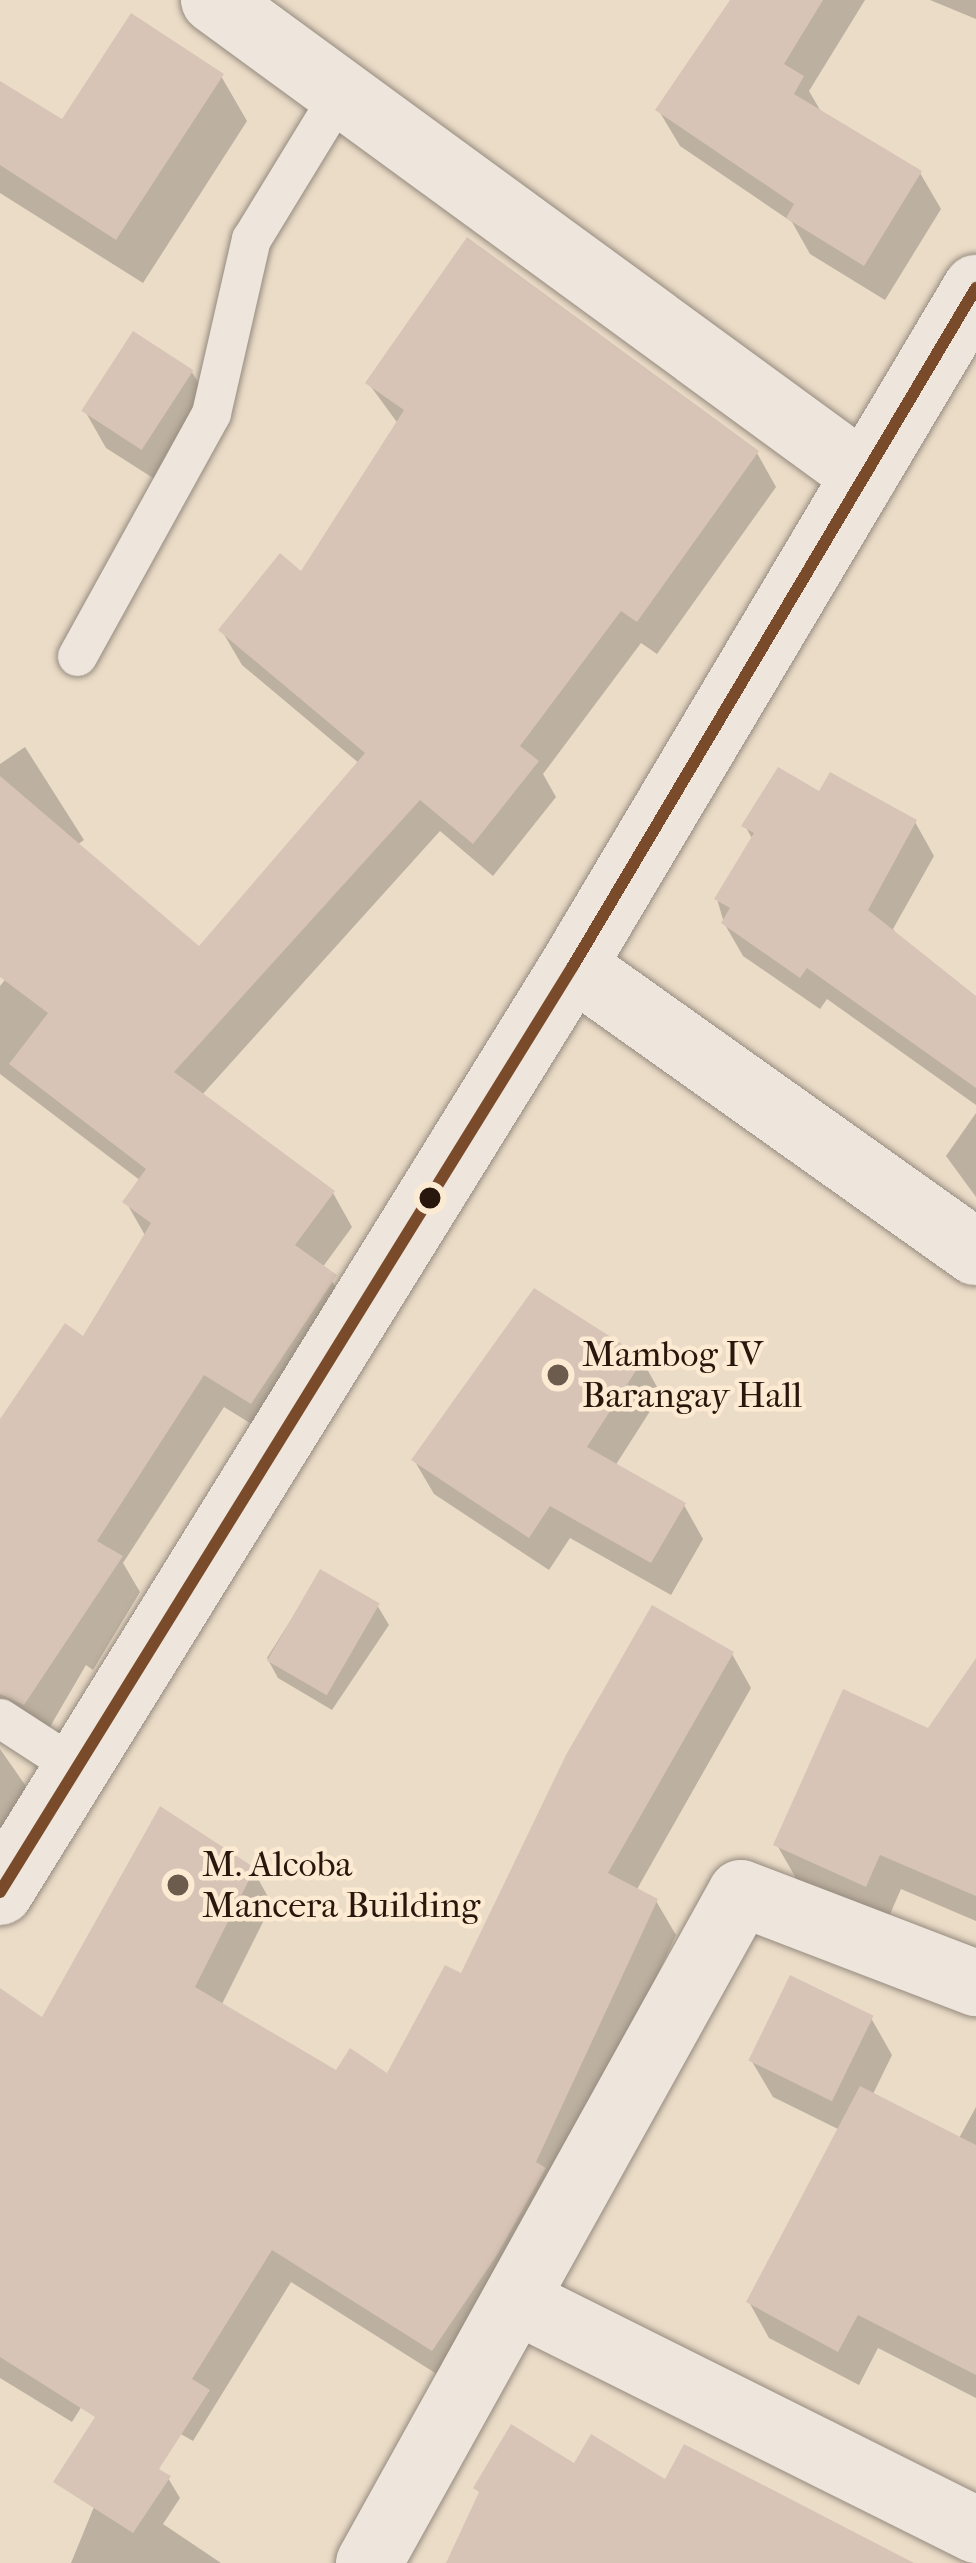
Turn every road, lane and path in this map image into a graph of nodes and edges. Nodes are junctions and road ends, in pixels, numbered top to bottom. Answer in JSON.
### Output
{"nodes":[{"id":1,"x":214,"y":0,"type":"edge"},
{"id":2,"x":343,"y":88,"type":"junction"},
{"id":3,"x":976,"y":288,"type":"edge"},
{"id":4,"x":865,"y":476,"type":"junction"},
{"id":5,"x":77,"y":656,"type":"dead end"},
{"id":6,"x":573,"y":966,"type":"junction"},
{"id":7,"x":976,"y":1252,"type":"edge"},
{"id":8,"x":0,"y":1718,"type":"edge"},
{"id":9,"x":77,"y":1768,"type":"junction"},
{"id":10,"x":0,"y":1892,"type":"edge"},
{"id":11,"x":976,"y":1983,"type":"edge"},
{"id":12,"x":518,"y":2301,"type":"junction"},
{"id":13,"x":976,"y":2530,"type":"edge"},
{"id":14,"x":369,"y":2563,"type":"edge"}],
"edges":[{"from":1,"to":2,"type":"street"},
{"from":2,"to":4,"type":"street"},
{"from":2,"to":5,"type":"lane"},
{"from":3,"to":4,"type":"street"},
{"from":4,"to":6,"type":"street"},
{"from":6,"to":7,"type":"street"},
{"from":6,"to":9,"type":"street"},
{"from":8,"to":9,"type":"lane"},
{"from":9,"to":10,"type":"street"},
{"from":11,"to":12,"type":"street"},
{"from":12,"to":13,"type":"street"},
{"from":12,"to":14,"type":"street"}]}
